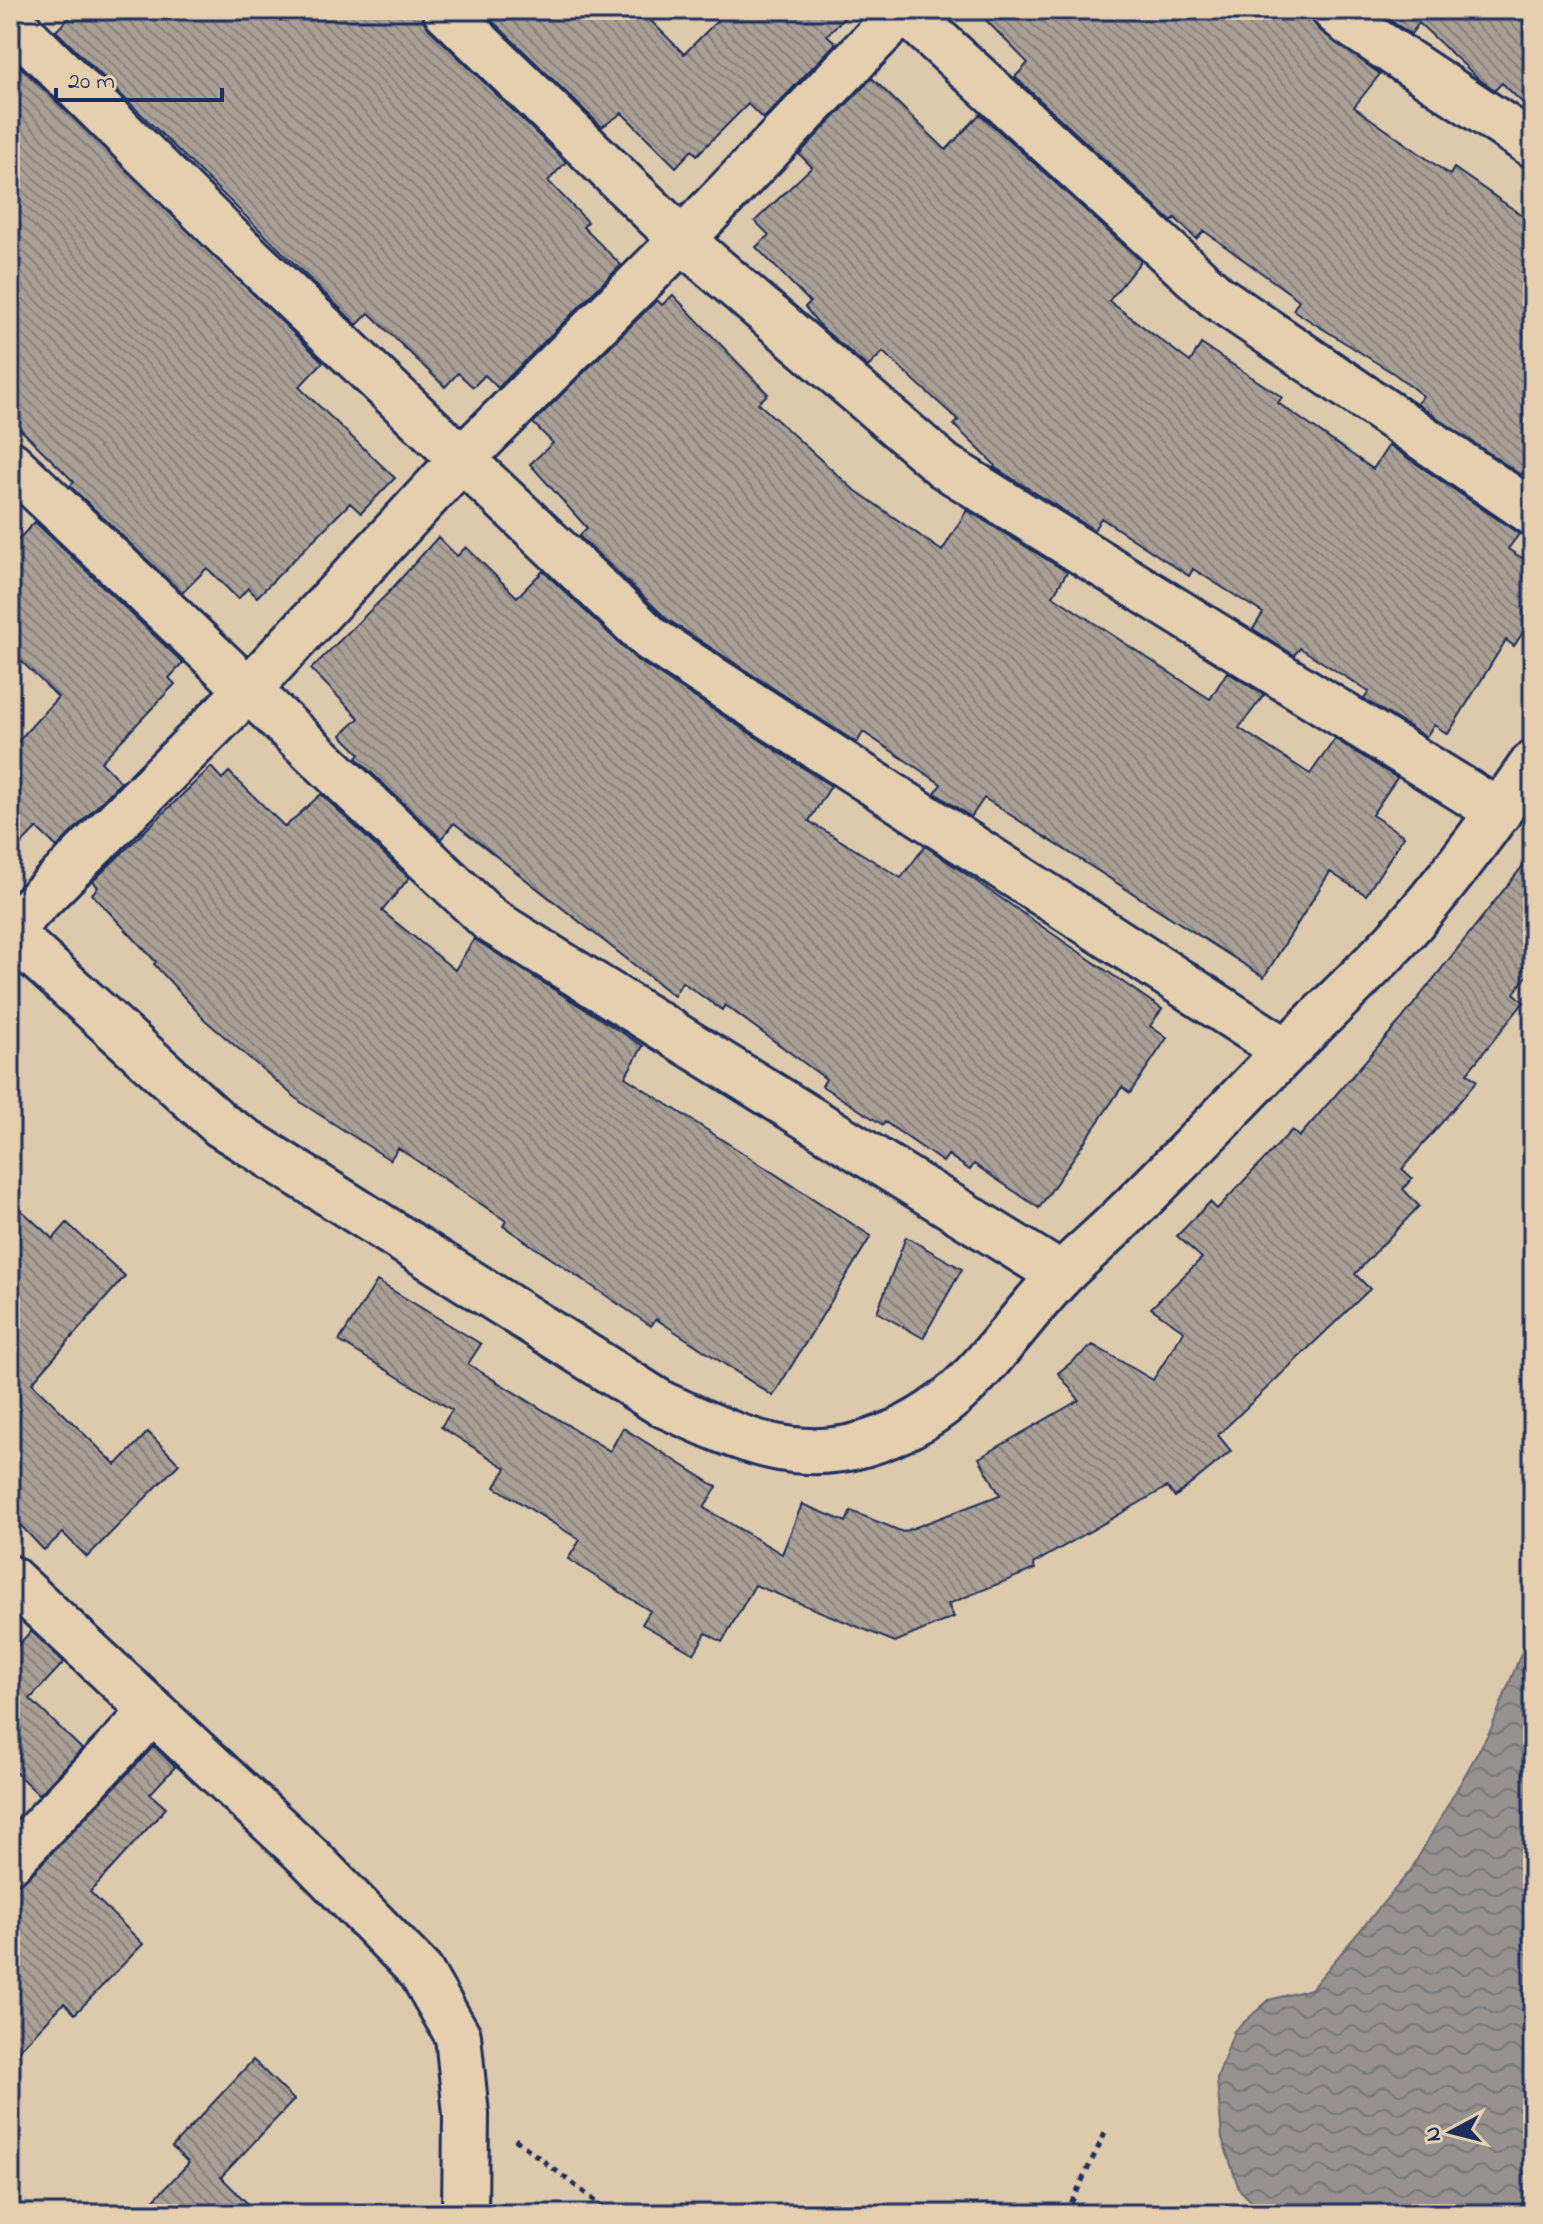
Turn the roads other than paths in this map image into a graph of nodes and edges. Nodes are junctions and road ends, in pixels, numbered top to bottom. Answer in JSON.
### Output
{"nodes":[{"id":1,"x":445,"y":10,"type":"edge"},
{"id":2,"x":904,"y":10,"type":"edge"},
{"id":3,"x":1349,"y":15,"type":"edge"},
{"id":4,"x":10,"y":21,"type":"edge"},
{"id":5,"x":1533,"y":145,"type":"edge"},
{"id":6,"x":682,"y":240,"type":"junction"},
{"id":7,"x":462,"y":459,"type":"junction"},
{"id":8,"x":10,"y":463,"type":"edge"},
{"id":9,"x":1533,"y":513,"type":"edge"},
{"id":10,"x":249,"y":689,"type":"junction"},
{"id":11,"x":1533,"y":763,"type":"edge"},
{"id":12,"x":1499,"y":812,"type":"junction"},
{"id":13,"x":10,"y":931,"type":"edge"},
{"id":14,"x":1286,"y":1051,"type":"junction"},
{"id":15,"x":1061,"y":1275,"type":"junction"},
{"id":16,"x":10,"y":1578,"type":"edge"},
{"id":17,"x":151,"y":1713,"type":"junction"},
{"id":18,"x":10,"y":1861,"type":"edge"},
{"id":19,"x":465,"y":2214,"type":"edge"}],
"edges":[{"from":1,"to":6,"type":"street"},
{"from":2,"to":6,"type":"street"},
{"from":2,"to":9,"type":"street"},
{"from":3,"to":5,"type":"street"},
{"from":4,"to":7,"type":"street"},
{"from":6,"to":7,"type":"street"},
{"from":6,"to":12,"type":"street"},
{"from":7,"to":10,"type":"street"},
{"from":7,"to":14,"type":"street"},
{"from":8,"to":10,"type":"street"},
{"from":10,"to":13,"type":"street"},
{"from":10,"to":15,"type":"street"},
{"from":11,"to":12,"type":"street"},
{"from":12,"to":14,"type":"street"},
{"from":13,"to":15,"type":"street"},
{"from":14,"to":15,"type":"street"},
{"from":16,"to":17,"type":"street"},
{"from":17,"to":18,"type":"street"},
{"from":17,"to":19,"type":"street"}]}
